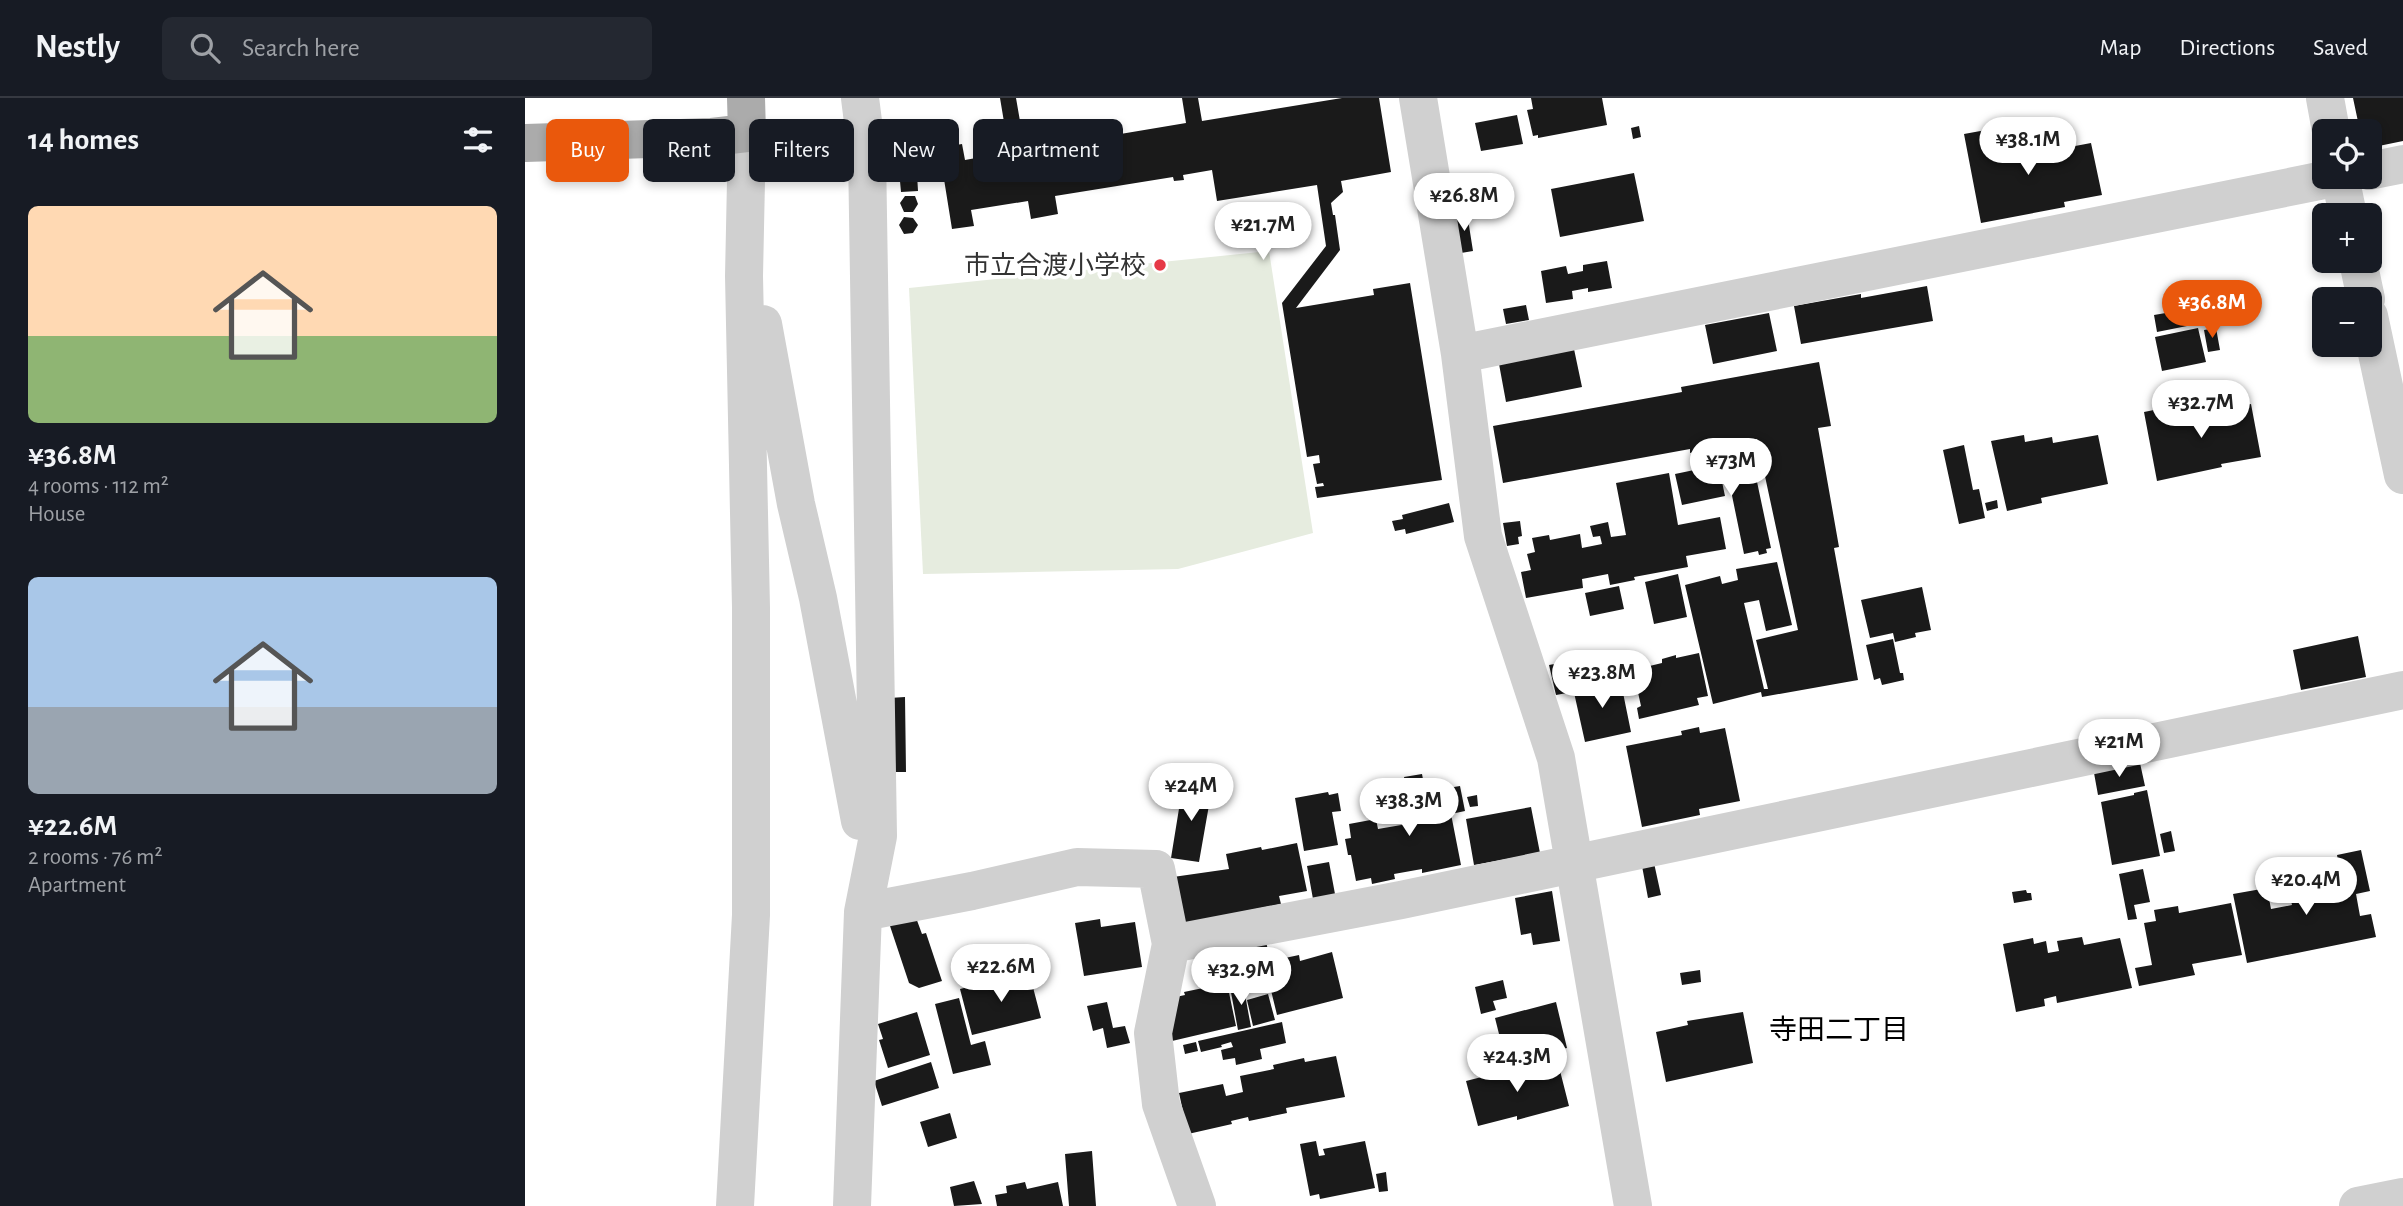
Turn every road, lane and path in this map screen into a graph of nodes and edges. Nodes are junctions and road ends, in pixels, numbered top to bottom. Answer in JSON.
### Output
{"nodes":[{"id":1,"x":860,"y":98,"type":"edge"},
{"id":2,"x":1418,"y":98,"type":"edge"},
{"id":3,"x":2325,"y":98,"type":"edge"},
{"id":4,"x":2329,"y":119,"type":"edge"},
{"id":5,"x":735,"y":123,"type":"edge"},
{"id":6,"x":643,"y":132,"type":"edge"},
{"id":7,"x":525,"y":143,"type":"edge"},
{"id":8,"x":2403,"y":164,"type":"edge"},
{"id":9,"x":2382,"y":168,"type":"edge"},
{"id":10,"x":2312,"y":183,"type":"edge"},
{"id":11,"x":744,"y":276,"type":"junction"},
{"id":12,"x":1459,"y":354,"type":"junction"},
{"id":13,"x":2378,"y":357,"type":"edge"},
{"id":14,"x":2403,"y":475,"type":"edge"},
{"id":15,"x":2403,"y":691,"type":"edge"},
{"id":16,"x":1572,"y":863,"type":"junction"},
{"id":17,"x":866,"y":894,"type":"junction"},
{"id":18,"x":1171,"y":944,"type":"junction"},
{"id":19,"x":2403,"y":1197,"type":"edge"},
{"id":20,"x":735,"y":1206,"type":"edge"},
{"id":21,"x":852,"y":1206,"type":"edge"},
{"id":22,"x":1197,"y":1206,"type":"edge"},
{"id":23,"x":1633,"y":1206,"type":"edge"},
{"id":24,"x":2358,"y":1206,"type":"edge"}],
"edges":[{"from":1,"to":17,"type":"street"},
{"from":2,"to":12,"type":"street"},
{"from":3,"to":4,"type":"street"},
{"from":5,"to":11,"type":"street"},
{"from":6,"to":7,"type":"main road"},
{"from":8,"to":9,"type":"street"},
{"from":10,"to":12,"type":"street"},
{"from":11,"to":17,"type":"street"},
{"from":11,"to":20,"type":"street"},
{"from":12,"to":16,"type":"street"},
{"from":13,"to":14,"type":"street"},
{"from":15,"to":16,"type":"street"},
{"from":16,"to":18,"type":"street"},
{"from":16,"to":23,"type":"street"},
{"from":17,"to":18,"type":"street"},
{"from":17,"to":21,"type":"street"},
{"from":18,"to":22,"type":"street"},
{"from":19,"to":24,"type":"street"}]}
